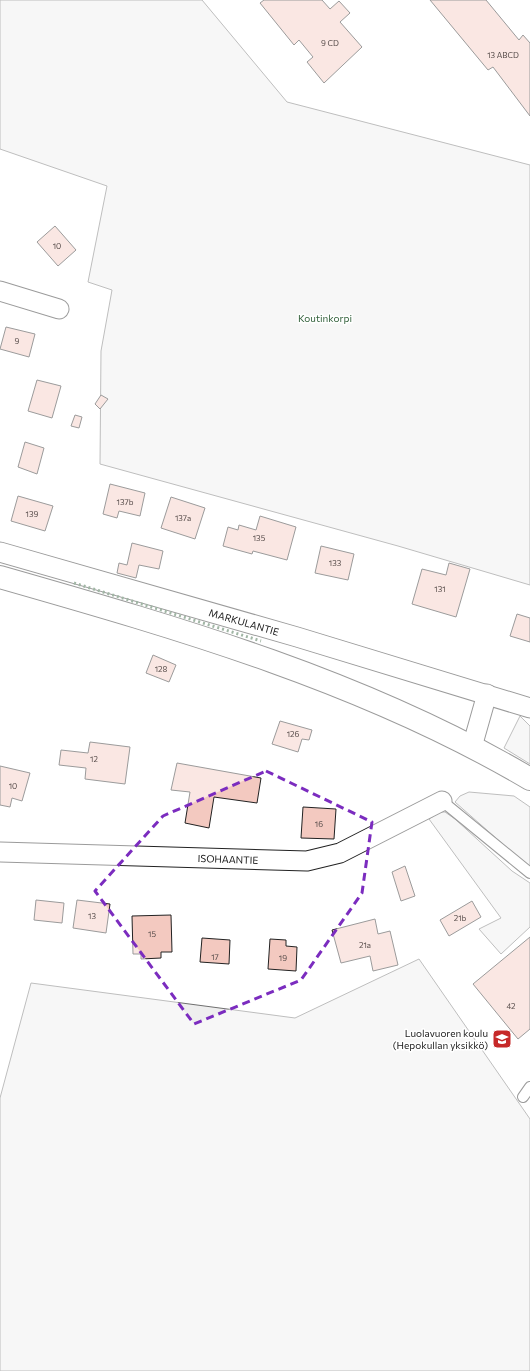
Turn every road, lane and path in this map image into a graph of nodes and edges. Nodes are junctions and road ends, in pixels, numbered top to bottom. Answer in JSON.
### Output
{"nodes":[{"id":1,"x":0,"y":291,"type":"edge"},
{"id":2,"x":59,"y":309,"type":"dead end"},
{"id":3,"x":0,"y":552,"type":"edge"},
{"id":4,"x":0,"y":577,"type":"edge"},
{"id":5,"x":487,"y":694,"type":"junction"},
{"id":6,"x":530,"y":708,"type":"edge"},
{"id":7,"x":472,"y":747,"type":"junction"},
{"id":8,"x":530,"y":779,"type":"edge"},
{"id":9,"x":442,"y":801,"type":"joint"},
{"id":10,"x":0,"y":852,"type":"edge"},
{"id":11,"x":530,"y":873,"type":"edge"},
{"id":12,"x":530,"y":1087,"type":"edge"},
{"id":13,"x":523,"y":1097,"type":"dead end"}],
"edges":[{"from":1,"to":2,"type":"street"},
{"from":3,"to":5,"type":"street","name":"MARKULANTIE"},
{"from":4,"to":7,"type":"main road"},
{"from":5,"to":6,"type":"street","name":"MARKULANTIE"},
{"from":5,"to":7,"type":"street"},
{"from":7,"to":8,"type":"main road"},
{"from":9,"to":10,"type":"street","name":"ISOHAANTIE"},
{"from":9,"to":11,"type":"lane"},
{"from":12,"to":13,"type":"lane"}]}
